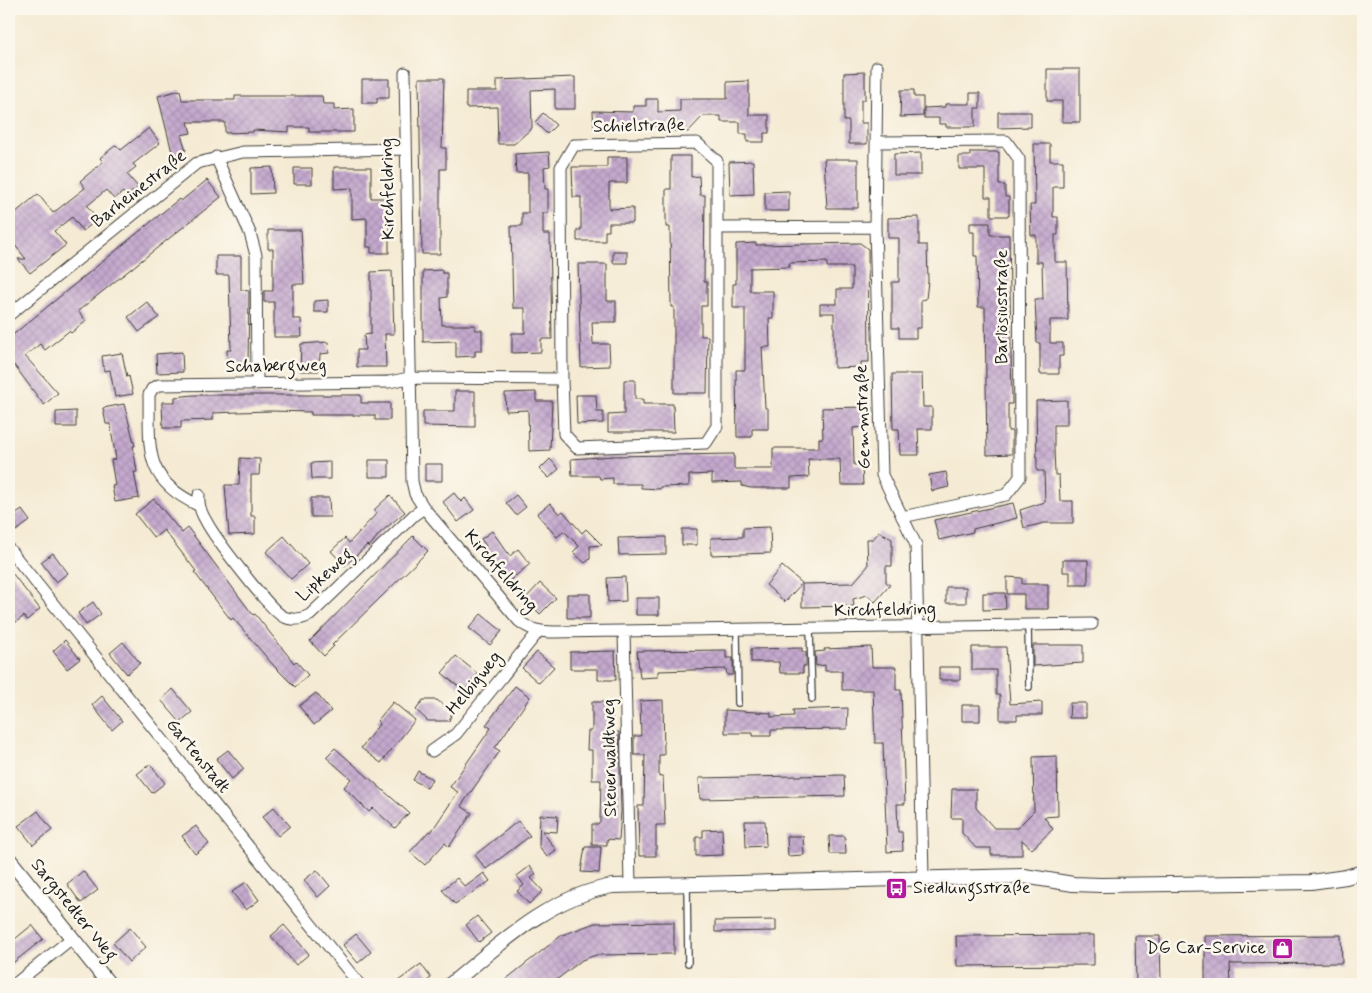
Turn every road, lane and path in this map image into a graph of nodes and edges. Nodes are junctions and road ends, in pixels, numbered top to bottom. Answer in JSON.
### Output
{"nodes":[{"id":1,"x":876,"y":67,"type":"dead end"},
{"id":2,"x":405,"y":73,"type":"dead end"},
{"id":3,"x":877,"y":142,"type":"junction"},
{"id":4,"x":405,"y":149,"type":"junction"},
{"id":5,"x":216,"y":157,"type":"junction"},
{"id":6,"x":875,"y":227,"type":"junction"},
{"id":7,"x":718,"y":228,"type":"junction"},
{"id":8,"x":9,"y":316,"type":"edge"},
{"id":9,"x":409,"y":378,"type":"junction"},
{"id":10,"x":562,"y":379,"type":"junction"},
{"id":11,"x":257,"y":383,"type":"junction"},
{"id":12,"x":149,"y":395,"type":"joint"},
{"id":13,"x":424,"y":508,"type":"junction"},
{"id":14,"x":902,"y":517,"type":"junction"},
{"id":15,"x":9,"y":549,"type":"edge"},
{"id":16,"x":1092,"y":624,"type":"dead end"},
{"id":17,"x":1028,"y":625,"type":"junction"},
{"id":18,"x":917,"y":627,"type":"junction"},
{"id":19,"x":810,"y":629,"type":"junction"},
{"id":20,"x":737,"y":630,"type":"junction"},
{"id":21,"x":538,"y":632,"type":"junction"},
{"id":22,"x":624,"y":632,"type":"junction"},
{"id":23,"x":1028,"y":687,"type":"dead end"},
{"id":24,"x":812,"y":699,"type":"dead end"},
{"id":25,"x":738,"y":702,"type":"dead end"},
{"id":26,"x":432,"y":751,"type":"dead end"},
{"id":27,"x":9,"y":859,"type":"edge"},
{"id":28,"x":1363,"y":872,"type":"edge"},
{"id":29,"x":923,"y":878,"type":"junction"},
{"id":30,"x":687,"y":883,"type":"junction"},
{"id":31,"x":630,"y":884,"type":"junction"},
{"id":32,"x":72,"y":938,"type":"junction"},
{"id":33,"x":688,"y":963,"type":"dead end"},
{"id":34,"x":15,"y":984,"type":"edge"},
{"id":35,"x":110,"y":984,"type":"edge"},
{"id":36,"x":359,"y":984,"type":"edge"},
{"id":37,"x":451,"y":984,"type":"edge"}],
"edges":[{"from":1,"to":3,"type":"street","name":"Gemmstraße"},
{"from":2,"to":4,"type":"street","name":"Kirchfeldring"},
{"from":3,"to":6,"type":"street","name":"Gemmstraße"},
{"from":3,"to":14,"type":"street","name":"Barlösiusstraße"},
{"from":4,"to":5,"type":"street","name":"Barheinestraße"},
{"from":4,"to":9,"type":"street","name":"Kirchfeldring"},
{"from":5,"to":8,"type":"street","name":"Barheinestraße"},
{"from":5,"to":11,"type":"street"},
{"from":6,"to":7,"type":"street"},
{"from":6,"to":14,"type":"street","name":"Gemmstraße"},
{"from":7,"to":10,"type":"street","name":"Schielstraße"},
{"from":7,"to":10,"type":"street","name":"Schielstraße"},
{"from":9,"to":10,"type":"street"},
{"from":9,"to":11,"type":"street","name":"Schabergweg"},
{"from":9,"to":13,"type":"street","name":"Kirchfeldring"},
{"from":11,"to":12,"type":"street","name":"Schabergweg"},
{"from":12,"to":13,"type":"street","name":"Lipkeweg"},
{"from":13,"to":21,"type":"street","name":"Kirchfeldring"},
{"from":14,"to":18,"type":"street","name":"Gemmstraße"},
{"from":15,"to":36,"type":"street","name":"Gartenstadt"},
{"from":16,"to":17,"type":"street","name":"Kirchfeldring"},
{"from":17,"to":18,"type":"street","name":"Kirchfeldring"},
{"from":17,"to":23,"type":"lane"},
{"from":18,"to":19,"type":"street","name":"Kirchfeldring"},
{"from":18,"to":29,"type":"street","name":"Gemmstraße"},
{"from":19,"to":20,"type":"street","name":"Kirchfeldring"},
{"from":19,"to":24,"type":"lane"},
{"from":20,"to":22,"type":"street","name":"Kirchfeldring"},
{"from":20,"to":25,"type":"lane"},
{"from":21,"to":22,"type":"street","name":"Kirchfeldring"},
{"from":21,"to":26,"type":"street","name":"Helbigweg"},
{"from":22,"to":31,"type":"street","name":"Steuerwaldtweg"},
{"from":27,"to":32,"type":"street","name":"Sargstedter Weg"},
{"from":28,"to":29,"type":"street"},
{"from":29,"to":30,"type":"street"},
{"from":30,"to":31,"type":"street"},
{"from":30,"to":33,"type":"lane"},
{"from":31,"to":37,"type":"street"},
{"from":32,"to":34,"type":"street"},
{"from":32,"to":35,"type":"street","name":"Sargstedter Weg"}]}
